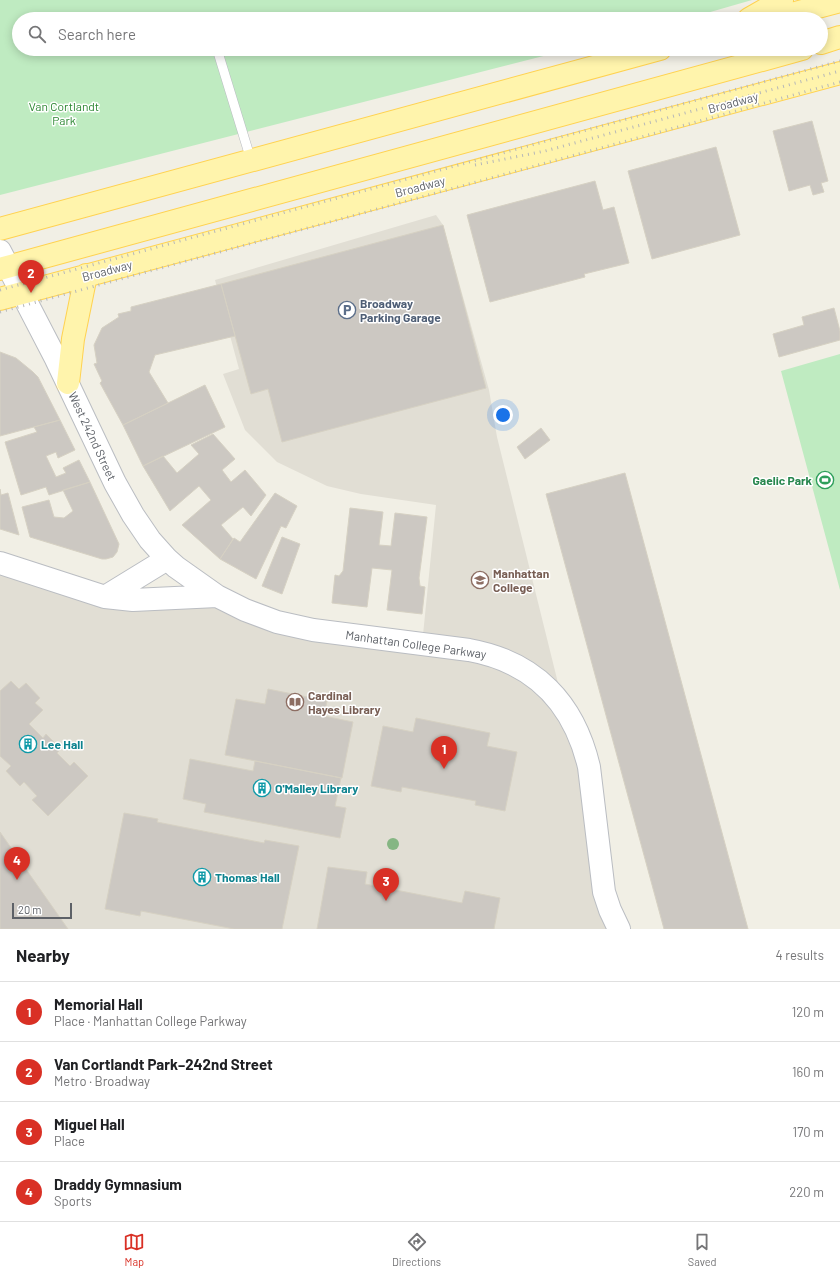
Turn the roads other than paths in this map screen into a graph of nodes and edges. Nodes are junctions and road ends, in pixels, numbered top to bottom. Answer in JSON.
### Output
{"nodes":[{"id":1,"x":782,"y":0,"type":"edge"},
{"id":2,"x":840,"y":1,"type":"edge"},
{"id":3,"x":761,"y":12,"type":"edge"},
{"id":4,"x":799,"y":12,"type":"edge"},
{"id":5,"x":840,"y":38,"type":"edge"},
{"id":6,"x":828,"y":41,"type":"edge"},
{"id":7,"x":840,"y":44,"type":"edge"},
{"id":8,"x":828,"y":45,"type":"edge"},
{"id":9,"x":219,"y":56,"type":"edge"},
{"id":10,"x":634,"y":56,"type":"edge"},
{"id":11,"x":776,"y":56,"type":"edge"},
{"id":12,"x":840,"y":73,"type":"edge"},
{"id":13,"x":251,"y":160,"type":"junction"},
{"id":14,"x":0,"y":229,"type":"edge"},
{"id":15,"x":3,"y":262,"type":"edge"},
{"id":16,"x":86,"y":275,"type":"junction"},
{"id":17,"x":22,"y":293,"type":"junction"},
{"id":18,"x":0,"y":299,"type":"edge"},
{"id":19,"x":68,"y":383,"type":"junction"},
{"id":20,"x":166,"y":559,"type":"junction"},
{"id":21,"x":0,"y":563,"type":"edge"},
{"id":22,"x":217,"y":596,"type":"junction"},
{"id":23,"x":105,"y":597,"type":"junction"},
{"id":24,"x":619,"y":929,"type":"edge"}],
"edges":[{"from":1,"to":3,"type":"main road"},
{"from":2,"to":4,"type":"main road"},
{"from":5,"to":6,"type":"main road"},
{"from":7,"to":8,"type":"main road"},
{"from":9,"to":13,"type":"lane"},
{"from":10,"to":13,"type":"main road"},
{"from":11,"to":15,"type":"main road"},
{"from":12,"to":16,"type":"main road","name":"Broadway"},
{"from":13,"to":14,"type":"main road"},
{"from":15,"to":17,"type":"street","name":"West 242nd Street"},
{"from":16,"to":17,"type":"main road","name":"Broadway"},
{"from":16,"to":19,"type":"main road"},
{"from":17,"to":18,"type":"main road","name":"Broadway"},
{"from":17,"to":19,"type":"street","name":"West 242nd Street"},
{"from":19,"to":20,"type":"street","name":"West 242nd Street"},
{"from":20,"to":22,"type":"street","name":"West 242nd Street"},
{"from":20,"to":23,"type":"street"},
{"from":21,"to":23,"type":"street"},
{"from":22,"to":23,"type":"street"},
{"from":22,"to":24,"type":"street","name":"Manhattan College Parkway"}]}
